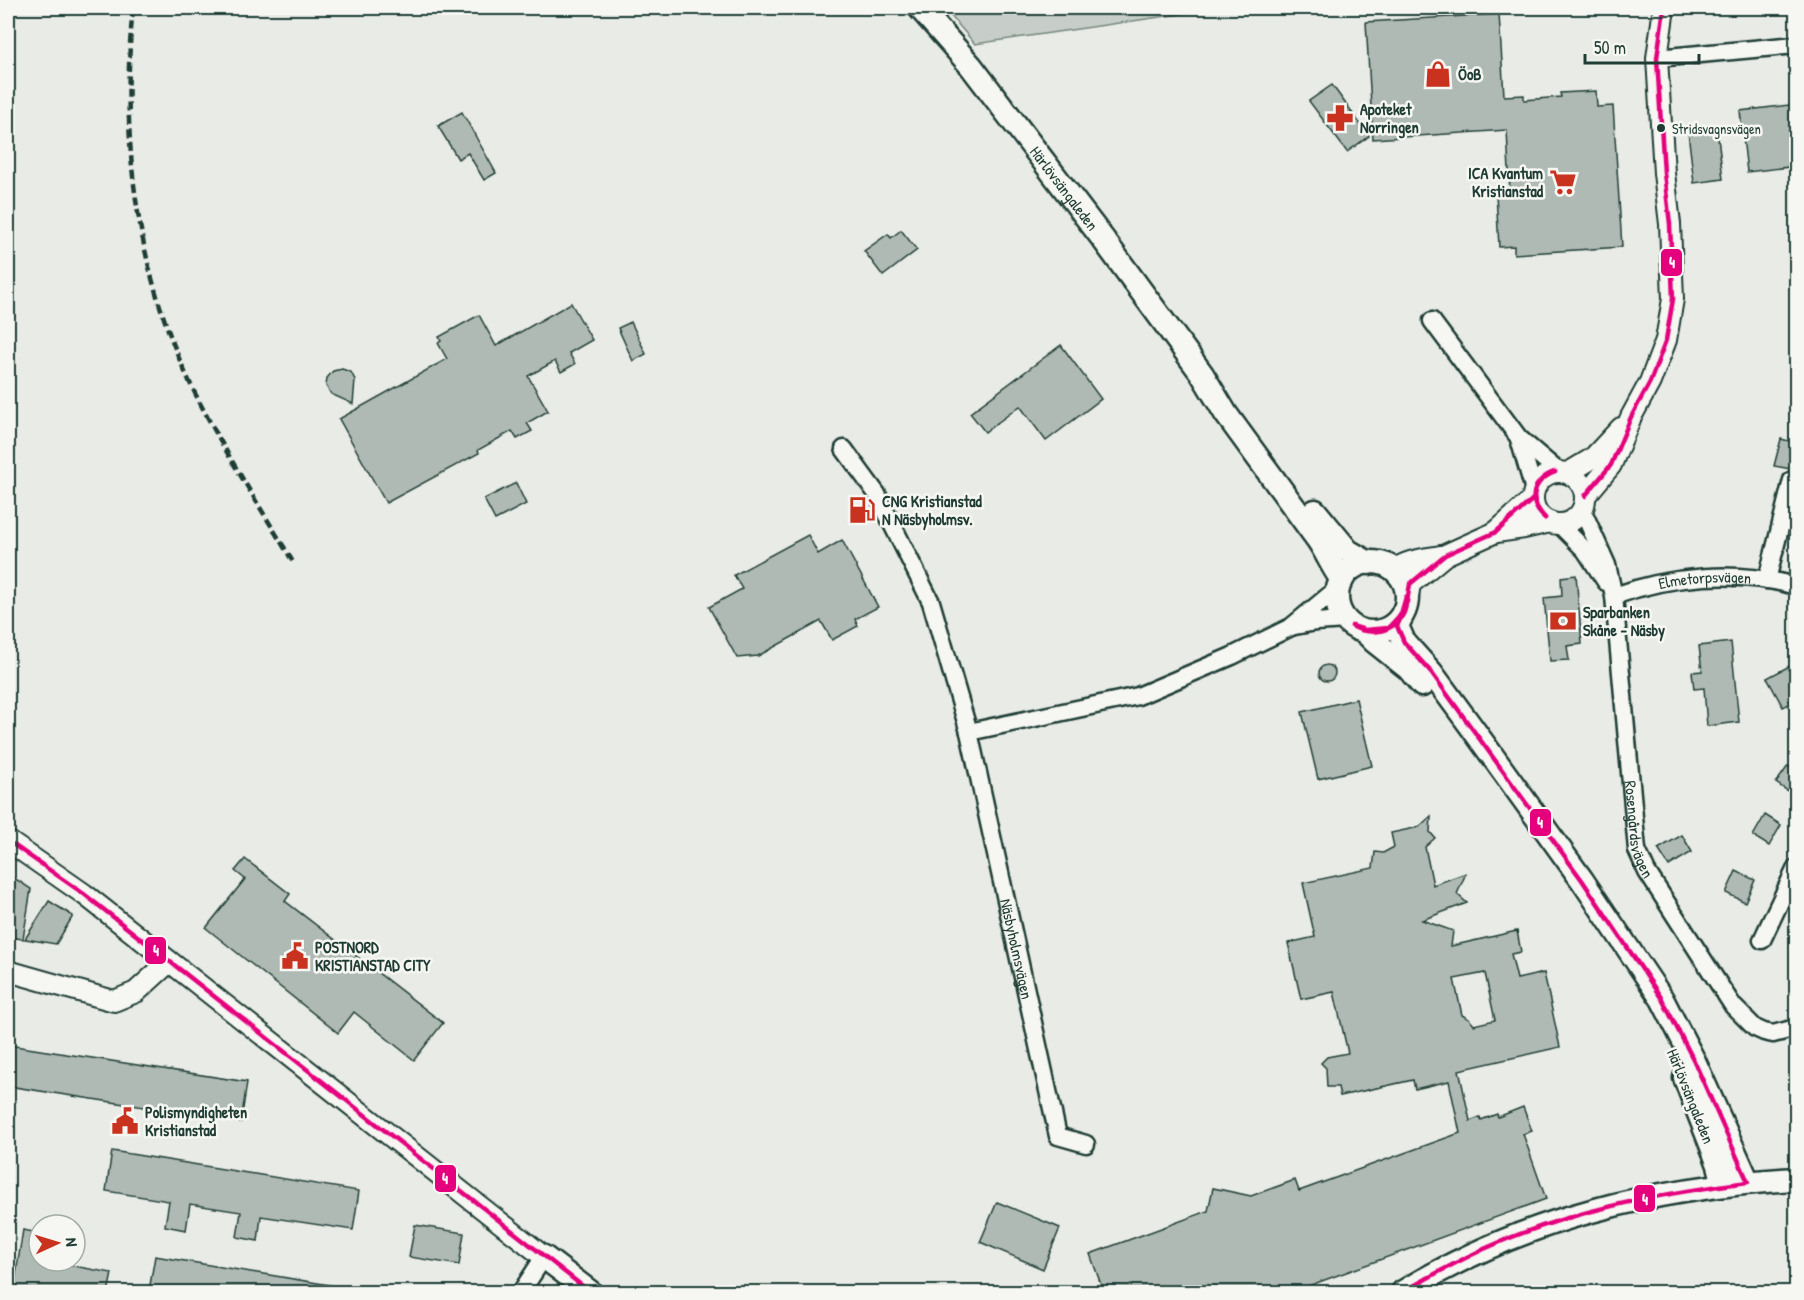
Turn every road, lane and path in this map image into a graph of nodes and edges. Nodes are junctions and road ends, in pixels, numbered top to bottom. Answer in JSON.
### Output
{"nodes":[{"id":1,"x":920,"y":8,"type":"edge"},
{"id":2,"x":1664,"y":8,"type":"edge"},
{"id":3,"x":1797,"y":45,"type":"edge"},
{"id":4,"x":1657,"y":58,"type":"junction"},
{"id":5,"x":1432,"y":321,"type":"dead end"},
{"id":6,"x":1202,"y":374,"type":"junction"},
{"id":7,"x":1631,"y":417,"type":"junction"},
{"id":8,"x":1519,"y":438,"type":"junction"},
{"id":9,"x":844,"y":449,"type":"dead end"},
{"id":10,"x":1563,"y":473,"type":"junction"},
{"id":11,"x":1797,"y":481,"type":"edge"},
{"id":12,"x":1534,"y":494,"type":"junction"},
{"id":13,"x":1583,"y":503,"type":"junction"},
{"id":14,"x":1554,"y":523,"type":"junction"},
{"id":15,"x":1496,"y":532,"type":"junction"},
{"id":16,"x":1445,"y":555,"type":"junction"},
{"id":17,"x":1369,"y":563,"type":"junction"},
{"id":18,"x":1394,"y":570,"type":"junction"},
{"id":19,"x":1767,"y":580,"type":"junction"},
{"id":20,"x":1340,"y":584,"type":"junction"},
{"id":21,"x":1797,"y":586,"type":"edge"},
{"id":22,"x":1614,"y":596,"type":"junction"},
{"id":23,"x":1405,"y":607,"type":"junction"},
{"id":24,"x":1345,"y":620,"type":"junction"},
{"id":25,"x":1291,"y":627,"type":"junction"},
{"id":26,"x":1365,"y":632,"type":"junction"},
{"id":27,"x":969,"y":732,"type":"junction"},
{"id":28,"x":1543,"y":828,"type":"junction"},
{"id":29,"x":8,"y":841,"type":"edge"},
{"id":30,"x":1797,"y":868,"type":"edge"},
{"id":31,"x":1762,"y":940,"type":"dead end"},
{"id":32,"x":1624,"y":943,"type":"junction"},
{"id":33,"x":169,"y":962,"type":"junction"},
{"id":34,"x":8,"y":971,"type":"edge"},
{"id":35,"x":1797,"y":1028,"type":"edge"},
{"id":36,"x":1086,"y":1144,"type":"dead end"},
{"id":37,"x":1797,"y":1179,"type":"edge"},
{"id":38,"x":1748,"y":1182,"type":"junction"},
{"id":39,"x":1724,"y":1185,"type":"junction"},
{"id":40,"x":544,"y":1257,"type":"junction"},
{"id":41,"x":1405,"y":1292,"type":"edge"},
{"id":42,"x":521,"y":1293,"type":"edge"},
{"id":43,"x":590,"y":1293,"type":"edge"}],
"edges":[{"from":1,"to":6,"type":"main road","name":"Härlövsängaleden"},
{"from":2,"to":4,"type":"street"},
{"from":3,"to":4,"type":"street"},
{"from":4,"to":7,"type":"street"},
{"from":5,"to":8,"type":"street"},
{"from":6,"to":17,"type":"main road","name":"Härlövsängaleden"},
{"from":6,"to":20,"type":"main road","name":"Härlövsängaleden"},
{"from":7,"to":10,"type":"street"},
{"from":7,"to":13,"type":"street"},
{"from":8,"to":10,"type":"street"},
{"from":8,"to":12,"type":"street"},
{"from":9,"to":27,"type":"street","name":"Näsbyholmsvägen"},
{"from":10,"to":12,"type":"street"},
{"from":10,"to":13,"type":"street"},
{"from":11,"to":19,"type":"street"},
{"from":12,"to":14,"type":"street"},
{"from":12,"to":15,"type":"street"},
{"from":13,"to":14,"type":"street"},
{"from":13,"to":22,"type":"street","name":"Rosengårdsvägen"},
{"from":14,"to":15,"type":"street"},
{"from":14,"to":22,"type":"street","name":"Rosengårdsvägen"},
{"from":15,"to":16,"type":"street"},
{"from":16,"to":18,"type":"street"},
{"from":16,"to":23,"type":"street"},
{"from":17,"to":18,"type":"main road"},
{"from":17,"to":20,"type":"main road"},
{"from":18,"to":23,"type":"main road"},
{"from":19,"to":21,"type":"street","name":"Elmetorpsvägen"},
{"from":19,"to":22,"type":"street","name":"Elmetorpsvägen"},
{"from":20,"to":24,"type":"main road"},
{"from":20,"to":25,"type":"street"},
{"from":22,"to":35,"type":"street","name":"Rosengårdsvägen"},
{"from":23,"to":26,"type":"main road"},
{"from":23,"to":28,"type":"main road","name":"Härlövsängaleden"},
{"from":24,"to":25,"type":"street"},
{"from":24,"to":26,"type":"main road"},
{"from":25,"to":27,"type":"street"},
{"from":26,"to":28,"type":"main road","name":"Härlövsängaleden"},
{"from":27,"to":36,"type":"street","name":"Näsbyholmsvägen"},
{"from":28,"to":32,"type":"main road","name":"Härlövsängaleden"},
{"from":29,"to":33,"type":"street"},
{"from":30,"to":31,"type":"street"},
{"from":32,"to":38,"type":"main road","name":"Härlövsängaleden"},
{"from":32,"to":39,"type":"main road","name":"Härlövsängaleden"},
{"from":33,"to":34,"type":"street"},
{"from":33,"to":40,"type":"street"},
{"from":37,"to":38,"type":"main road"},
{"from":38,"to":39,"type":"main road"},
{"from":39,"to":41,"type":"main road"},
{"from":40,"to":42,"type":"street"},
{"from":40,"to":43,"type":"main road"}]}
